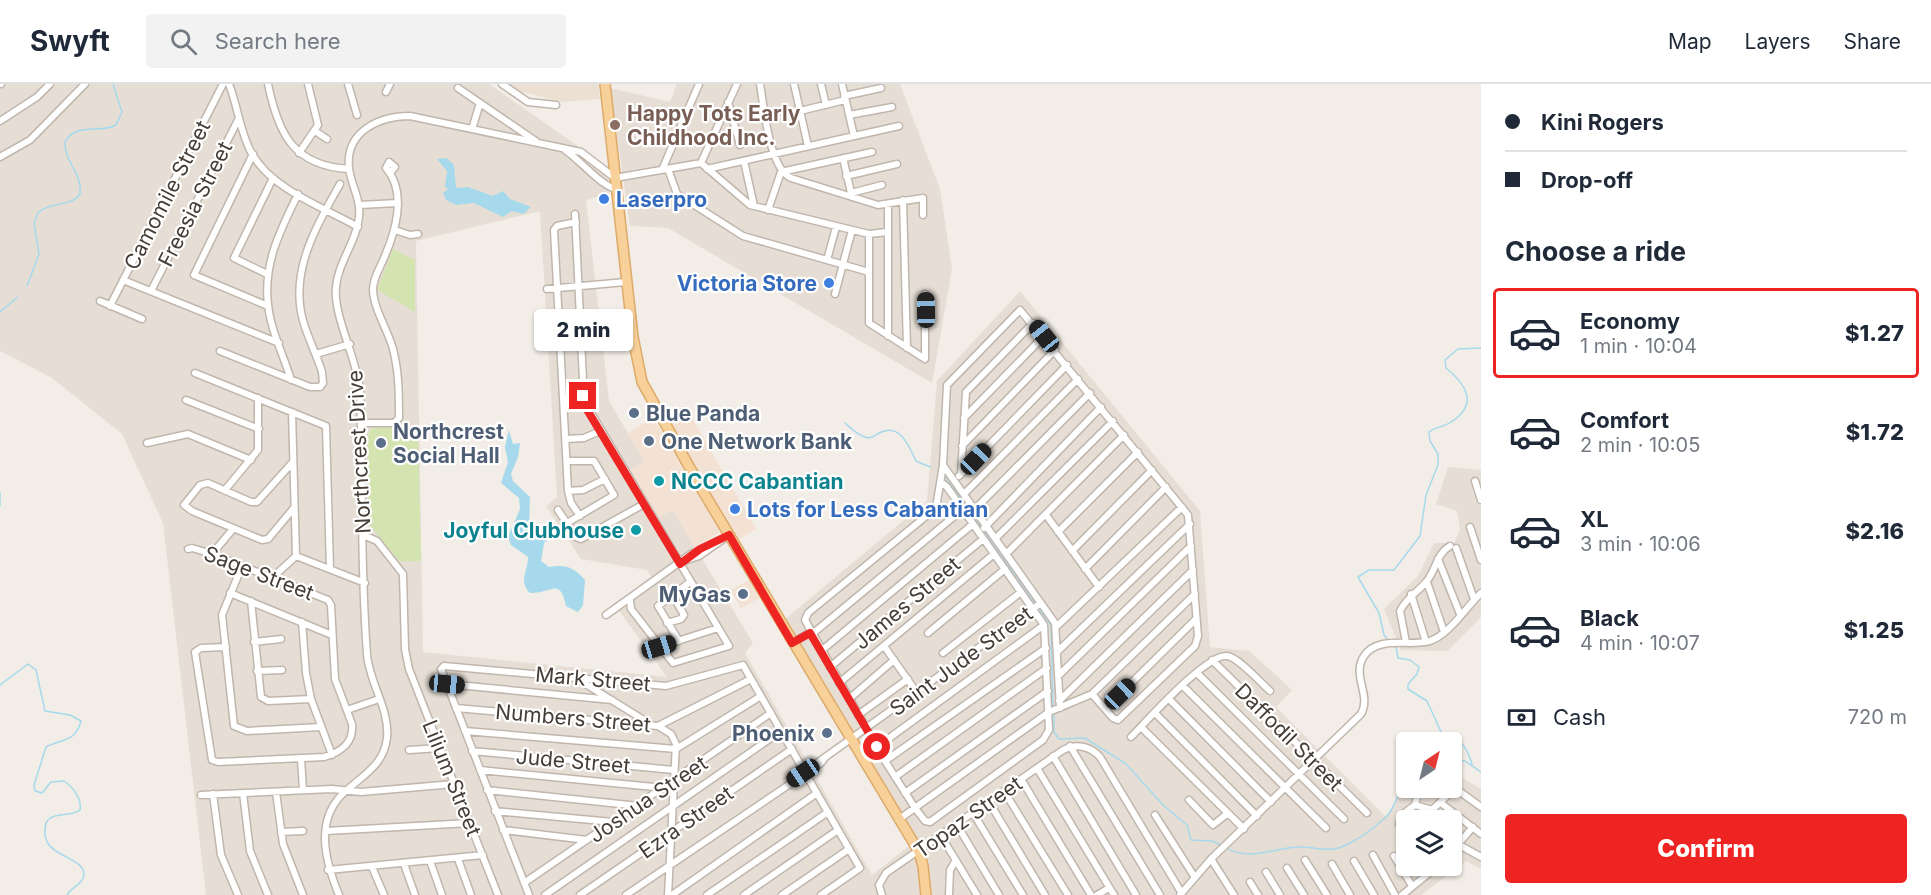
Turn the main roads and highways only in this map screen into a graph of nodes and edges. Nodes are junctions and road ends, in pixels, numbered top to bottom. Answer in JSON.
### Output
{"nodes":[{"id":1,"x":605,"y":84,"type":"edge"},
{"id":2,"x":926,"y":895,"type":"edge"}],
"edges":[{"from":1,"to":2,"type":"main road"}]}
